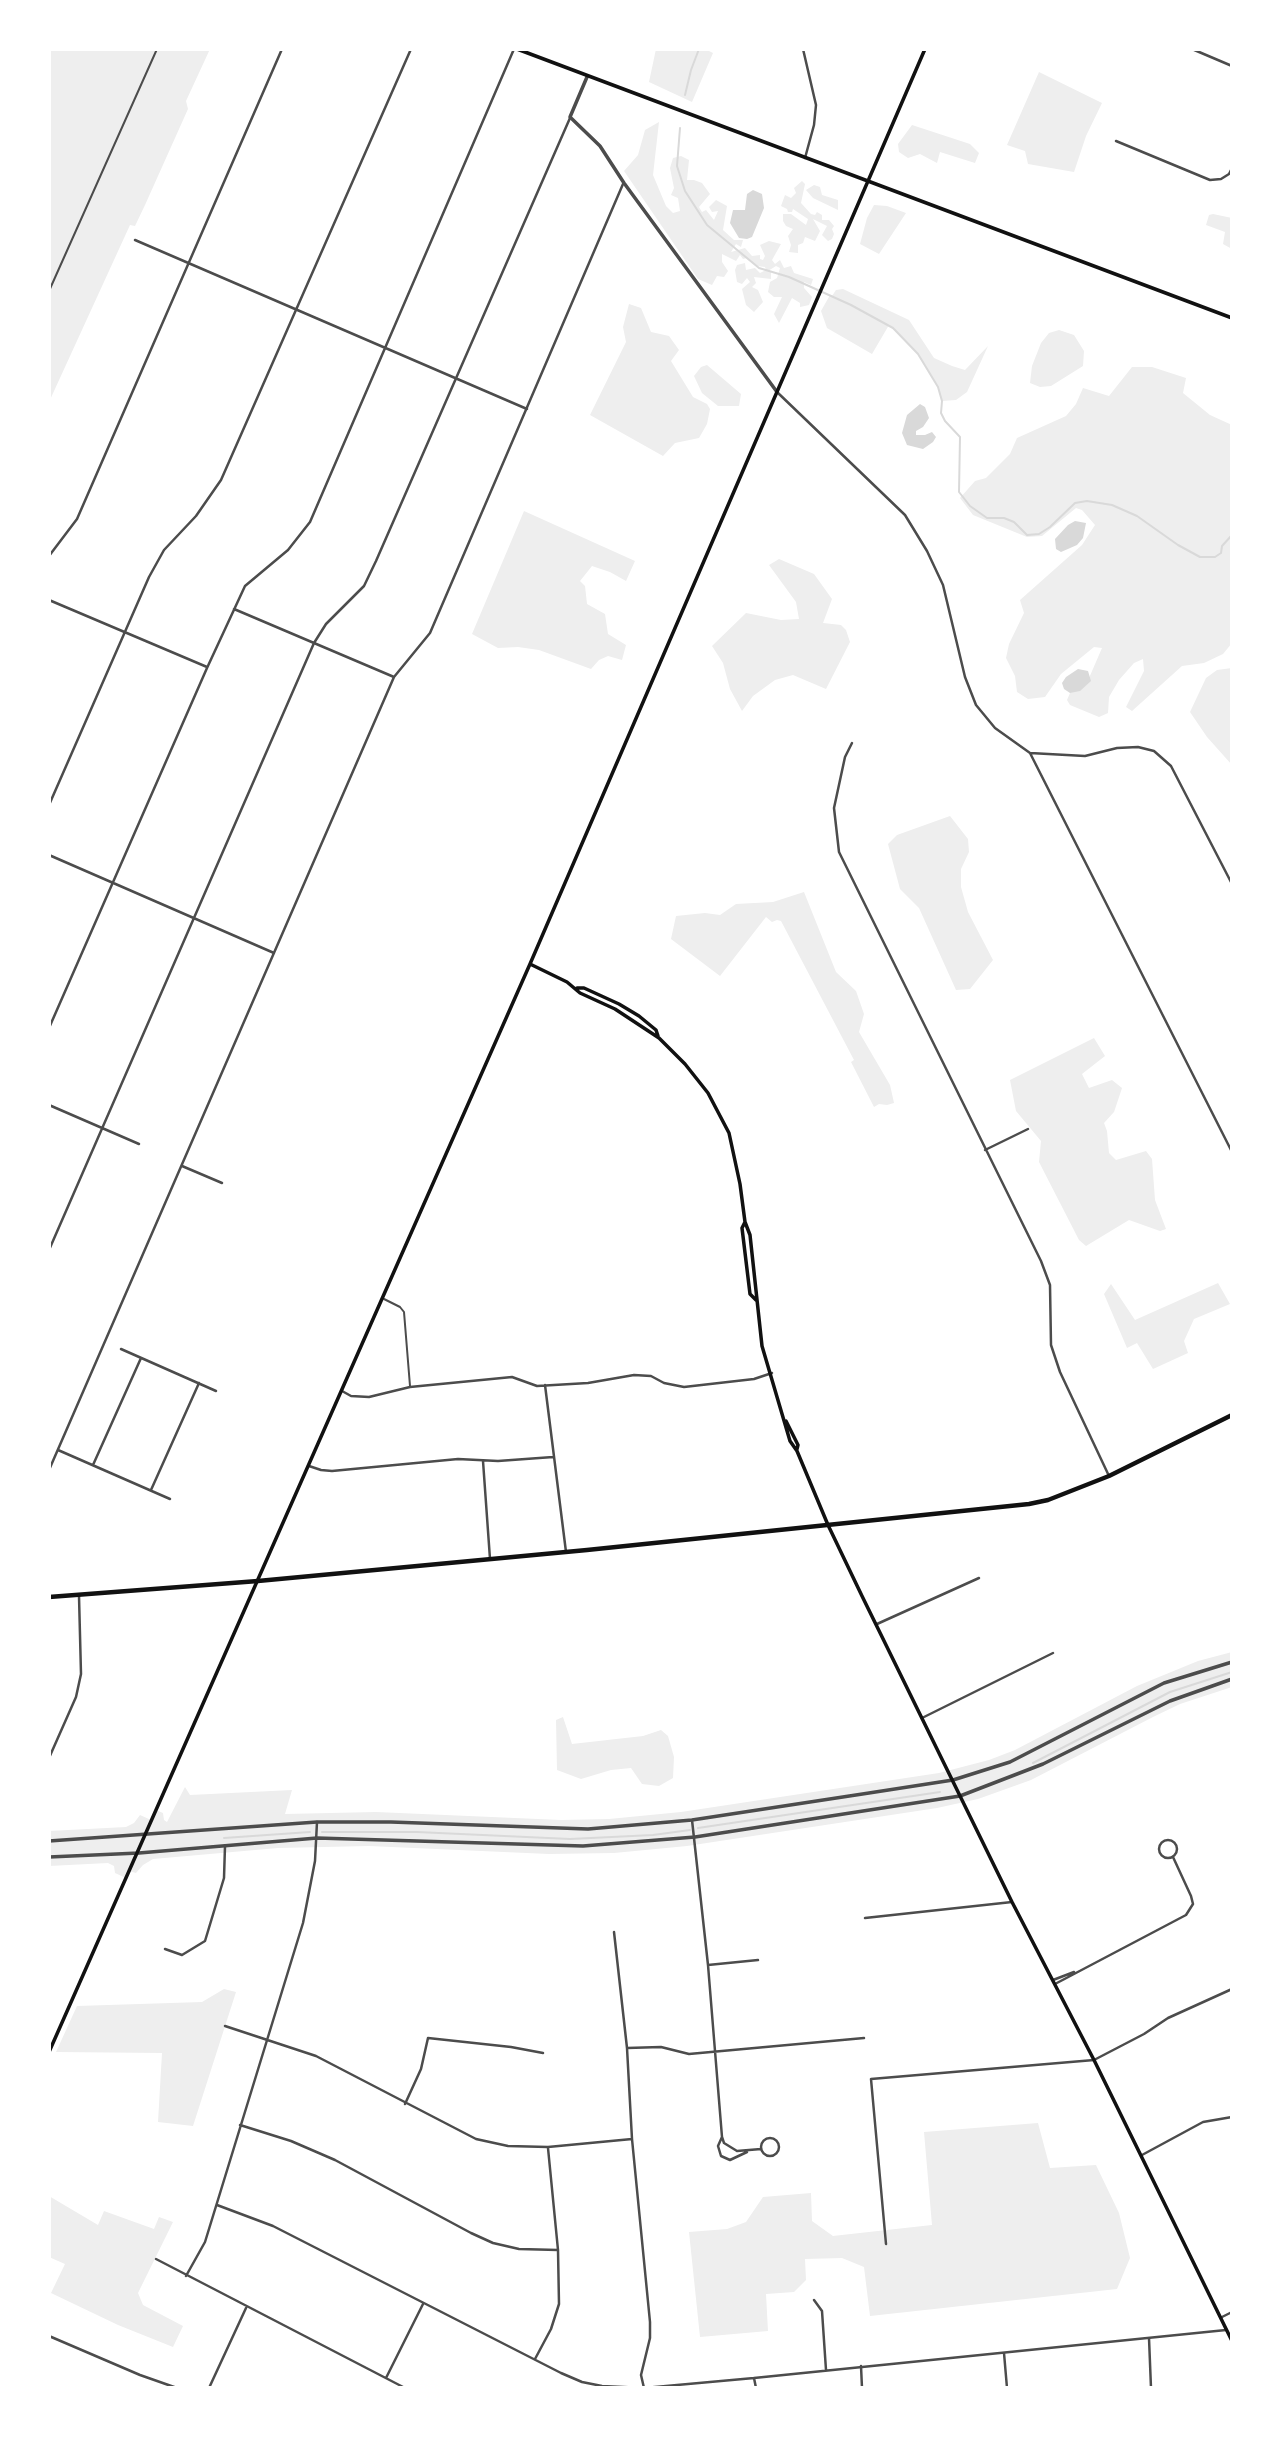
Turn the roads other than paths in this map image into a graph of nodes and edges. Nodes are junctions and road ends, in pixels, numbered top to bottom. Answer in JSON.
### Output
{"nodes":[{"id":1,"x":157,"y":49,"type":"edge"},
{"id":2,"x":282,"y":49,"type":"edge"},
{"id":3,"x":411,"y":49,"type":"edge"},
{"id":4,"x":515,"y":49,"type":"edge"},
{"id":5,"x":803,"y":49,"type":"edge"},
{"id":6,"x":925,"y":49,"type":"edge"},
{"id":7,"x":1192,"y":49,"type":"edge"},
{"id":8,"x":1232,"y":66,"type":"edge"},
{"id":9,"x":587,"y":77,"type":"junction"},
{"id":10,"x":570,"y":117,"type":"junction"},
{"id":11,"x":1116,"y":141,"type":"dead end"},
{"id":12,"x":804,"y":158,"type":"junction"},
{"id":13,"x":1232,"y":168,"type":"edge"},
{"id":14,"x":868,"y":182,"type":"junction"},
{"id":15,"x":624,"y":183,"type":"junction"},
{"id":16,"x":135,"y":240,"type":"dead end"},
{"id":17,"x":187,"y":263,"type":"junction"},
{"id":18,"x":49,"y":291,"type":"edge"},
{"id":19,"x":296,"y":309,"type":"junction"},
{"id":20,"x":1232,"y":318,"type":"edge"},
{"id":21,"x":384,"y":347,"type":"junction"},
{"id":22,"x":457,"y":377,"type":"junction"},
{"id":23,"x":777,"y":392,"type":"junction"},
{"id":24,"x":527,"y":409,"type":"junction"},
{"id":25,"x":49,"y":556,"type":"edge"},
{"id":26,"x":49,"y":600,"type":"edge"},
{"id":27,"x":234,"y":609,"type":"junction"},
{"id":28,"x":126,"y":631,"type":"junction"},
{"id":29,"x":314,"y":643,"type":"junction"},
{"id":30,"x":207,"y":668,"type":"junction"},
{"id":31,"x":394,"y":677,"type":"junction"},
{"id":32,"x":852,"y":743,"type":"dead end"},
{"id":33,"x":1030,"y":753,"type":"junction"},
{"id":34,"x":49,"y":805,"type":"edge"},
{"id":35,"x":49,"y":855,"type":"edge"},
{"id":36,"x":113,"y":883,"type":"junction"},
{"id":37,"x":1232,"y":884,"type":"edge"},
{"id":38,"x":195,"y":918,"type":"junction"},
{"id":39,"x":274,"y":954,"type":"junction"},
{"id":40,"x":530,"y":964,"type":"junction"},
{"id":41,"x":49,"y":1028,"type":"edge"},
{"id":42,"x":49,"y":1105,"type":"edge"},
{"id":43,"x":102,"y":1128,"type":"junction"},
{"id":44,"x":1028,"y":1129,"type":"dead end"},
{"id":45,"x":139,"y":1144,"type":"dead end"},
{"id":46,"x":985,"y":1150,"type":"junction"},
{"id":47,"x":1232,"y":1152,"type":"edge"},
{"id":48,"x":182,"y":1166,"type":"junction"},
{"id":49,"x":222,"y":1183,"type":"dead end"},
{"id":50,"x":49,"y":1250,"type":"edge"},
{"id":51,"x":382,"y":1298,"type":"junction"},
{"id":52,"x":121,"y":1349,"type":"dead end"},
{"id":53,"x":141,"y":1358,"type":"junction"},
{"id":54,"x":772,"y":1373,"type":"junction"},
{"id":55,"x":199,"y":1383,"type":"junction"},
{"id":56,"x":545,"y":1385,"type":"junction"},
{"id":57,"x":410,"y":1387,"type":"junction"},
{"id":58,"x":216,"y":1391,"type":"dead end"},
{"id":59,"x":342,"y":1391,"type":"junction"},
{"id":60,"x":1232,"y":1415,"type":"edge"},
{"id":61,"x":58,"y":1450,"type":"junction"},
{"id":62,"x":553,"y":1457,"type":"junction"},
{"id":63,"x":483,"y":1460,"type":"junction"},
{"id":64,"x":93,"y":1465,"type":"junction"},
{"id":65,"x":309,"y":1466,"type":"junction"},
{"id":66,"x":49,"y":1470,"type":"edge"},
{"id":67,"x":1109,"y":1476,"type":"junction"},
{"id":68,"x":151,"y":1490,"type":"junction"},
{"id":69,"x":170,"y":1499,"type":"dead end"},
{"id":70,"x":828,"y":1525,"type":"junction"},
{"id":71,"x":566,"y":1552,"type":"junction"},
{"id":72,"x":490,"y":1559,"type":"junction"},
{"id":73,"x":979,"y":1578,"type":"dead end"},
{"id":74,"x":258,"y":1581,"type":"junction"},
{"id":75,"x":79,"y":1596,"type":"junction"},
{"id":76,"x":49,"y":1597,"type":"edge"},
{"id":77,"x":877,"y":1624,"type":"junction"},
{"id":78,"x":1053,"y":1653,"type":"dead end"},
{"id":79,"x":1232,"y":1662,"type":"edge"},
{"id":80,"x":1232,"y":1679,"type":"edge"},
{"id":81,"x":922,"y":1718,"type":"junction"},
{"id":82,"x":49,"y":1758,"type":"edge"},
{"id":83,"x":953,"y":1780,"type":"junction"},
{"id":84,"x":960,"y":1796,"type":"junction"},
{"id":85,"x":692,"y":1820,"type":"junction"},
{"id":86,"x":317,"y":1822,"type":"junction"},
{"id":87,"x":147,"y":1834,"type":"junction"},
{"id":88,"x":695,"y":1837,"type":"junction"},
{"id":89,"x":317,"y":1838,"type":"junction"},
{"id":90,"x":49,"y":1841,"type":"edge"},
{"id":91,"x":225,"y":1846,"type":"junction"},
{"id":92,"x":139,"y":1853,"type":"junction"},
{"id":93,"x":49,"y":1857,"type":"edge"},
{"id":94,"x":1172,"y":1857,"type":"junction"},
{"id":95,"x":1012,"y":1902,"type":"junction"},
{"id":96,"x":865,"y":1918,"type":"dead end"},
{"id":97,"x":614,"y":1932,"type":"dead end"},
{"id":98,"x":165,"y":1949,"type":"dead end"},
{"id":99,"x":758,"y":1960,"type":"dead end"},
{"id":100,"x":708,"y":1965,"type":"junction"},
{"id":101,"x":1054,"y":1982,"type":"junction"},
{"id":102,"x":1232,"y":1989,"type":"edge"},
{"id":103,"x":225,"y":2026,"type":"dead end"},
{"id":104,"x":864,"y":2038,"type":"dead end"},
{"id":105,"x":267,"y":2039,"type":"junction"},
{"id":106,"x":627,"y":2048,"type":"junction"},
{"id":107,"x":714,"y":2051,"type":"junction"},
{"id":108,"x":49,"y":2052,"type":"edge"},
{"id":109,"x":543,"y":2053,"type":"dead end"},
{"id":110,"x":1094,"y":2060,"type":"junction"},
{"id":111,"x":405,"y":2104,"type":"junction"},
{"id":112,"x":1232,"y":2117,"type":"edge"},
{"id":113,"x":240,"y":2124,"type":"junction"},
{"id":114,"x":722,"y":2137,"type":"junction"},
{"id":115,"x":632,"y":2139,"type":"junction"},
{"id":116,"x":548,"y":2147,"type":"junction"},
{"id":117,"x":761,"y":2149,"type":"junction"},
{"id":118,"x":750,"y":2150,"type":"junction"},
{"id":119,"x":1142,"y":2155,"type":"junction"},
{"id":120,"x":217,"y":2205,"type":"junction"},
{"id":121,"x":886,"y":2244,"type":"dead end"},
{"id":122,"x":558,"y":2250,"type":"junction"},
{"id":123,"x":156,"y":2259,"type":"dead end"},
{"id":124,"x":186,"y":2276,"type":"junction"},
{"id":125,"x":814,"y":2300,"type":"dead end"},
{"id":126,"x":424,"y":2304,"type":"junction"},
{"id":127,"x":246,"y":2307,"type":"junction"},
{"id":128,"x":1232,"y":2312,"type":"edge"},
{"id":129,"x":1222,"y":2317,"type":"junction"},
{"id":130,"x":1227,"y":2330,"type":"junction"},
{"id":131,"x":49,"y":2336,"type":"edge"},
{"id":132,"x":1149,"y":2338,"type":"junction"},
{"id":133,"x":1232,"y":2341,"type":"edge"},
{"id":134,"x":1004,"y":2353,"type":"junction"},
{"id":135,"x":535,"y":2360,"type":"junction"},
{"id":136,"x":861,"y":2366,"type":"junction"},
{"id":137,"x":826,"y":2370,"type":"junction"},
{"id":138,"x":386,"y":2378,"type":"junction"},
{"id":139,"x":754,"y":2378,"type":"junction"},
{"id":140,"x":177,"y":2388,"type":"edge"},
{"id":141,"x":209,"y":2388,"type":"edge"},
{"id":142,"x":405,"y":2388,"type":"edge"},
{"id":143,"x":644,"y":2388,"type":"edge"},
{"id":144,"x":756,"y":2388,"type":"edge"},
{"id":145,"x":862,"y":2388,"type":"edge"},
{"id":146,"x":1007,"y":2388,"type":"edge"},
{"id":147,"x":1151,"y":2388,"type":"edge"}],
"edges":[{"from":1,"to":18,"type":"lane"},
{"from":2,"to":17,"type":"street"},
{"from":3,"to":19,"type":"street"},
{"from":4,"to":9,"type":"main road"},
{"from":4,"to":21,"type":"street"},
{"from":5,"to":12,"type":"street"},
{"from":6,"to":14,"type":"main road"},
{"from":7,"to":8,"type":"street"},
{"from":9,"to":10,"type":"street"},
{"from":9,"to":12,"type":"main road"},
{"from":10,"to":15,"type":"street"},
{"from":10,"to":22,"type":"street"},
{"from":11,"to":13,"type":"street"},
{"from":12,"to":14,"type":"main road"},
{"from":14,"to":20,"type":"main road"},
{"from":14,"to":23,"type":"main road"},
{"from":15,"to":23,"type":"street"},
{"from":15,"to":24,"type":"street"},
{"from":16,"to":17,"type":"street"},
{"from":17,"to":19,"type":"street"},
{"from":17,"to":25,"type":"street"},
{"from":19,"to":21,"type":"street"},
{"from":19,"to":28,"type":"street"},
{"from":21,"to":22,"type":"street"},
{"from":21,"to":27,"type":"street"},
{"from":22,"to":24,"type":"street"},
{"from":22,"to":29,"type":"street"},
{"from":23,"to":33,"type":"street"},
{"from":23,"to":40,"type":"main road"},
{"from":24,"to":31,"type":"street"},
{"from":26,"to":28,"type":"street"},
{"from":27,"to":29,"type":"street"},
{"from":27,"to":30,"type":"street"},
{"from":28,"to":30,"type":"street"},
{"from":28,"to":34,"type":"street"},
{"from":29,"to":31,"type":"street"},
{"from":29,"to":38,"type":"street"},
{"from":30,"to":36,"type":"street"},
{"from":31,"to":39,"type":"street"},
{"from":32,"to":46,"type":"street"},
{"from":33,"to":37,"type":"street"},
{"from":33,"to":47,"type":"street"},
{"from":35,"to":36,"type":"street"},
{"from":36,"to":38,"type":"street"},
{"from":36,"to":41,"type":"street"},
{"from":38,"to":39,"type":"street"},
{"from":38,"to":43,"type":"street"},
{"from":39,"to":48,"type":"street"},
{"from":40,"to":51,"type":"main road"},
{"from":40,"to":54,"type":"main road"},
{"from":42,"to":43,"type":"street"},
{"from":43,"to":45,"type":"street"},
{"from":43,"to":50,"type":"street"},
{"from":44,"to":46,"type":"street"},
{"from":46,"to":67,"type":"street"},
{"from":48,"to":49,"type":"street"},
{"from":48,"to":61,"type":"street"},
{"from":51,"to":57,"type":"lane"},
{"from":51,"to":59,"type":"main road"},
{"from":52,"to":53,"type":"street"},
{"from":53,"to":55,"type":"street"},
{"from":53,"to":64,"type":"street"},
{"from":54,"to":56,"type":"street"},
{"from":54,"to":70,"type":"main road"},
{"from":55,"to":58,"type":"street"},
{"from":55,"to":68,"type":"street"},
{"from":56,"to":57,"type":"street"},
{"from":56,"to":62,"type":"street"},
{"from":57,"to":59,"type":"street"},
{"from":59,"to":65,"type":"main road"},
{"from":60,"to":67,"type":"main road"},
{"from":61,"to":64,"type":"street"},
{"from":61,"to":66,"type":"street"},
{"from":62,"to":63,"type":"street"},
{"from":62,"to":71,"type":"street"},
{"from":63,"to":65,"type":"street"},
{"from":63,"to":72,"type":"street"},
{"from":64,"to":68,"type":"street"},
{"from":65,"to":74,"type":"main road"},
{"from":67,"to":70,"type":"main road"},
{"from":68,"to":69,"type":"street"},
{"from":70,"to":71,"type":"main road"},
{"from":70,"to":77,"type":"main road"},
{"from":71,"to":72,"type":"main road"},
{"from":72,"to":74,"type":"main road"},
{"from":73,"to":77,"type":"street"},
{"from":74,"to":75,"type":"main road"},
{"from":74,"to":87,"type":"main road"},
{"from":75,"to":76,"type":"main road"},
{"from":75,"to":82,"type":"street"},
{"from":77,"to":81,"type":"main road"},
{"from":78,"to":81,"type":"street"},
{"from":79,"to":83,"type":"street"},
{"from":80,"to":84,"type":"street"},
{"from":81,"to":83,"type":"main road"},
{"from":83,"to":84,"type":"main road"},
{"from":83,"to":85,"type":"street"},
{"from":84,"to":88,"type":"street"},
{"from":84,"to":95,"type":"main road"},
{"from":85,"to":86,"type":"street"},
{"from":85,"to":88,"type":"street"},
{"from":86,"to":87,"type":"street"},
{"from":86,"to":89,"type":"street"},
{"from":87,"to":90,"type":"street"},
{"from":87,"to":92,"type":"main road"},
{"from":88,"to":89,"type":"street"},
{"from":88,"to":100,"type":"street"},
{"from":89,"to":91,"type":"street"},
{"from":89,"to":105,"type":"street"},
{"from":91,"to":92,"type":"street"},
{"from":91,"to":98,"type":"street"},
{"from":92,"to":93,"type":"street"},
{"from":92,"to":108,"type":"main road"},
{"from":94,"to":94,"type":"street"},
{"from":94,"to":101,"type":"street"},
{"from":95,"to":96,"type":"street"},
{"from":95,"to":101,"type":"main road"},
{"from":97,"to":106,"type":"street"},
{"from":99,"to":100,"type":"street"},
{"from":100,"to":107,"type":"street"},
{"from":101,"to":110,"type":"main road"},
{"from":102,"to":110,"type":"street"},
{"from":103,"to":105,"type":"street"},
{"from":104,"to":107,"type":"street"},
{"from":105,"to":111,"type":"street"},
{"from":105,"to":113,"type":"street"},
{"from":106,"to":107,"type":"street"},
{"from":106,"to":115,"type":"street"},
{"from":107,"to":114,"type":"street"},
{"from":109,"to":111,"type":"street"},
{"from":110,"to":119,"type":"main road"},
{"from":110,"to":121,"type":"street"},
{"from":111,"to":116,"type":"street"},
{"from":112,"to":119,"type":"street"},
{"from":113,"to":120,"type":"street"},
{"from":113,"to":122,"type":"street"},
{"from":114,"to":118,"type":"street"},
{"from":114,"to":118,"type":"street"},
{"from":115,"to":116,"type":"street"},
{"from":115,"to":143,"type":"street"},
{"from":116,"to":122,"type":"street"},
{"from":117,"to":117,"type":"street"},
{"from":117,"to":118,"type":"street"},
{"from":119,"to":129,"type":"main road"},
{"from":120,"to":124,"type":"street"},
{"from":120,"to":126,"type":"street"},
{"from":122,"to":135,"type":"street"},
{"from":123,"to":124,"type":"street"},
{"from":124,"to":127,"type":"street"},
{"from":125,"to":137,"type":"street"},
{"from":126,"to":135,"type":"street"},
{"from":126,"to":138,"type":"street"},
{"from":127,"to":138,"type":"street"},
{"from":127,"to":141,"type":"street"},
{"from":128,"to":129,"type":"street"},
{"from":129,"to":130,"type":"main road"},
{"from":130,"to":132,"type":"street"},
{"from":130,"to":133,"type":"main road"},
{"from":131,"to":140,"type":"street"},
{"from":132,"to":134,"type":"street"},
{"from":132,"to":147,"type":"street"},
{"from":134,"to":136,"type":"street"},
{"from":134,"to":146,"type":"street"},
{"from":135,"to":143,"type":"street"},
{"from":136,"to":137,"type":"street"},
{"from":136,"to":145,"type":"street"},
{"from":137,"to":139,"type":"street"},
{"from":138,"to":142,"type":"street"},
{"from":139,"to":143,"type":"street"},
{"from":139,"to":144,"type":"street"}]}
